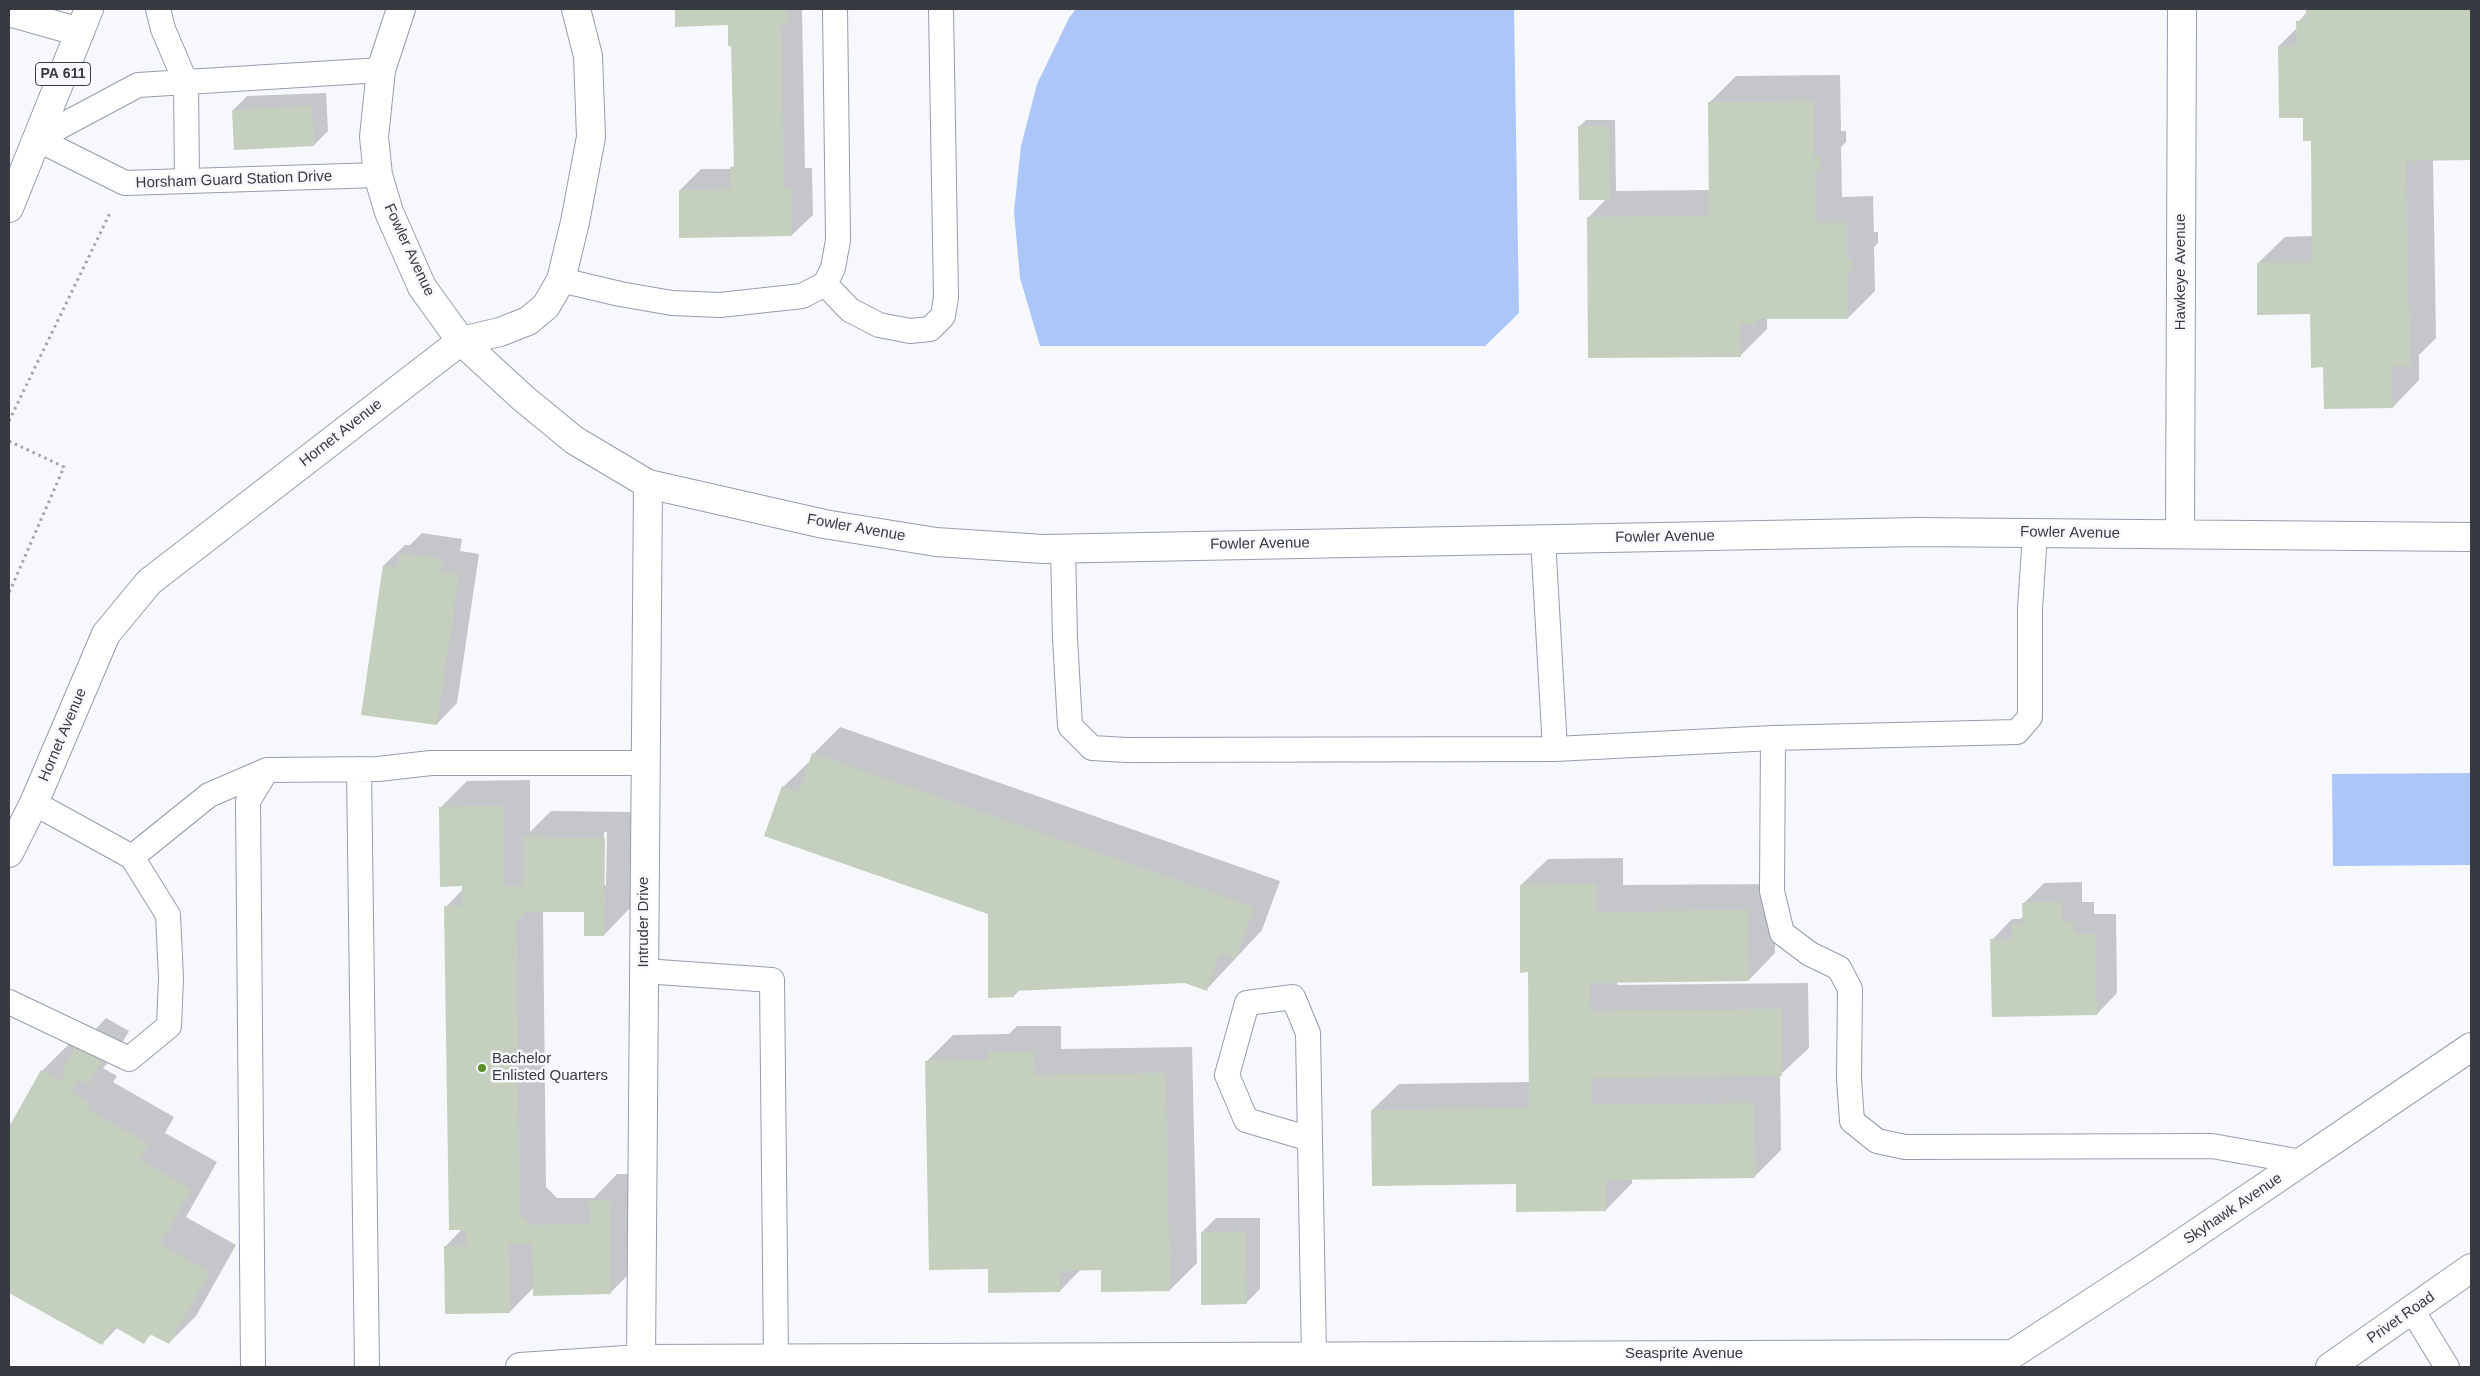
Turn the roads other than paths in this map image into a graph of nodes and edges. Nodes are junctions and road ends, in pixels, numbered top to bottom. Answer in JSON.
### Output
{"nodes":[{"id":1,"x":158,"y":9,"type":"edge"},
{"id":2,"x":400,"y":9,"type":"edge"},
{"id":3,"x":576,"y":9,"type":"edge"},
{"id":4,"x":835,"y":9,"type":"edge"},
{"id":5,"x":941,"y":9,"type":"edge"},
{"id":6,"x":2182,"y":9,"type":"edge"},
{"id":7,"x":9,"y":12,"type":"edge"},
{"id":8,"x":84,"y":21,"type":"edge"},
{"id":9,"x":380,"y":70,"type":"junction"},
{"id":10,"x":186,"y":84,"type":"junction"},
{"id":11,"x":37,"y":139,"type":"junction"},
{"id":12,"x":378,"y":175,"type":"junction"},
{"id":13,"x":188,"y":181,"type":"junction"},
{"id":14,"x":9,"y":208,"type":"edge"},
{"id":15,"x":561,"y":280,"type":"junction"},
{"id":16,"x":825,"y":284,"type":"junction"},
{"id":17,"x":461,"y":341,"type":"junction"},
{"id":18,"x":648,"y":484,"type":"junction"},
{"id":19,"x":2035,"y":533,"type":"junction"},
{"id":20,"x":2180,"y":534,"type":"junction"},
{"id":21,"x":2471,"y":537,"type":"edge"},
{"id":22,"x":1543,"y":539,"type":"junction"},
{"id":23,"x":1063,"y":548,"type":"junction"},
{"id":24,"x":1773,"y":738,"type":"junction"},
{"id":25,"x":1555,"y":749,"type":"junction"},
{"id":26,"x":646,"y":763,"type":"junction"},
{"id":27,"x":359,"y":769,"type":"junction"},
{"id":28,"x":267,"y":770,"type":"junction"},
{"id":29,"x":34,"y":803,"type":"junction"},
{"id":30,"x":9,"y":853,"type":"edge"},
{"id":31,"x":132,"y":858,"type":"junction"},
{"id":32,"x":644,"y":972,"type":"junction"},
{"id":33,"x":9,"y":1002,"type":"edge"},
{"id":34,"x":2471,"y":1047,"type":"edge"},
{"id":35,"x":1310,"y":1139,"type":"junction"},
{"id":36,"x":2302,"y":1162,"type":"junction"},
{"id":37,"x":2471,"y":1268,"type":"edge"},
{"id":38,"x":2412,"y":1310,"type":"junction"},
{"id":39,"x":1314,"y":1356,"type":"junction"},
{"id":40,"x":641,"y":1359,"type":"junction"},
{"id":41,"x":776,"y":1359,"type":"junction"},
{"id":42,"x":1774,"y":1360,"type":"edge"},
{"id":43,"x":2003,"y":1360,"type":"edge"},
{"id":44,"x":253,"y":1367,"type":"edge"},
{"id":45,"x":367,"y":1367,"type":"edge"},
{"id":46,"x":520,"y":1367,"type":"edge"},
{"id":47,"x":2330,"y":1367,"type":"edge"},
{"id":48,"x":2447,"y":1367,"type":"edge"}],
"edges":[{"from":1,"to":10,"type":"lane"},
{"from":2,"to":9,"type":"main road","name":"Fowler Avenue"},
{"from":3,"to":15,"type":"main road","name":"Hornet Avenue"},
{"from":4,"to":16,"type":"lane"},
{"from":5,"to":16,"type":"lane"},
{"from":6,"to":20,"type":"main road","name":"Hawkeye Avenue"},
{"from":7,"to":8,"type":"main road"},
{"from":8,"to":11,"type":"main road","number":"PA 611"},
{"from":9,"to":10,"type":"lane"},
{"from":9,"to":12,"type":"main road","name":"Fowler Avenue"},
{"from":10,"to":11,"type":"lane"},
{"from":10,"to":13,"type":"lane"},
{"from":11,"to":13,"type":"lane","name":"Horsham Guard Station Drive"},
{"from":11,"to":14,"type":"main road","number":"PA 611"},
{"from":12,"to":13,"type":"lane","name":"Horsham Guard Station Drive"},
{"from":12,"to":17,"type":"main road","name":"Fowler Avenue"},
{"from":15,"to":16,"type":"lane"},
{"from":15,"to":17,"type":"main road","name":"Hornet Avenue"},
{"from":17,"to":18,"type":"main road","name":"Fowler Avenue"},
{"from":17,"to":29,"type":"main road","name":"Hornet Avenue"},
{"from":18,"to":23,"type":"main road","name":"Fowler Avenue"},
{"from":18,"to":26,"type":"main road","name":"Intruder Drive"},
{"from":19,"to":20,"type":"main road","name":"Fowler Avenue"},
{"from":19,"to":22,"type":"main road","name":"Fowler Avenue"},
{"from":19,"to":24,"type":"lane"},
{"from":20,"to":21,"type":"main road","name":"Fowler Avenue"},
{"from":22,"to":23,"type":"main road","name":"Fowler Avenue"},
{"from":22,"to":25,"type":"lane"},
{"from":23,"to":25,"type":"lane"},
{"from":24,"to":25,"type":"lane"},
{"from":24,"to":36,"type":"lane"},
{"from":26,"to":27,"type":"lane"},
{"from":26,"to":32,"type":"main road","name":"Intruder Drive"},
{"from":27,"to":28,"type":"lane"},
{"from":27,"to":45,"type":"lane"},
{"from":28,"to":31,"type":"lane"},
{"from":28,"to":44,"type":"lane"},
{"from":29,"to":30,"type":"main road","name":"Hornet Avenue"},
{"from":29,"to":31,"type":"lane"},
{"from":31,"to":33,"type":"lane"},
{"from":32,"to":40,"type":"main road","name":"Intruder Drive"},
{"from":32,"to":41,"type":"lane"},
{"from":34,"to":36,"type":"main road","name":"Skyhawk Avenue"},
{"from":35,"to":35,"type":"lane"},
{"from":35,"to":39,"type":"lane"},
{"from":36,"to":43,"type":"main road","name":"Skyhawk Avenue"},
{"from":37,"to":38,"type":"main road","name":"Privet Road"},
{"from":38,"to":47,"type":"main road","name":"Privet Road"},
{"from":38,"to":48,"type":"lane"},
{"from":39,"to":41,"type":"main road","name":"Seasprite Avenue"},
{"from":39,"to":42,"type":"main road","name":"Seasprite Avenue"},
{"from":40,"to":41,"type":"main road","name":"Seasprite Avenue"},
{"from":40,"to":46,"type":"main road","name":"Seasprite Avenue"},
{"from":42,"to":43,"type":"main road","name":"Seasprite Avenue"}]}
